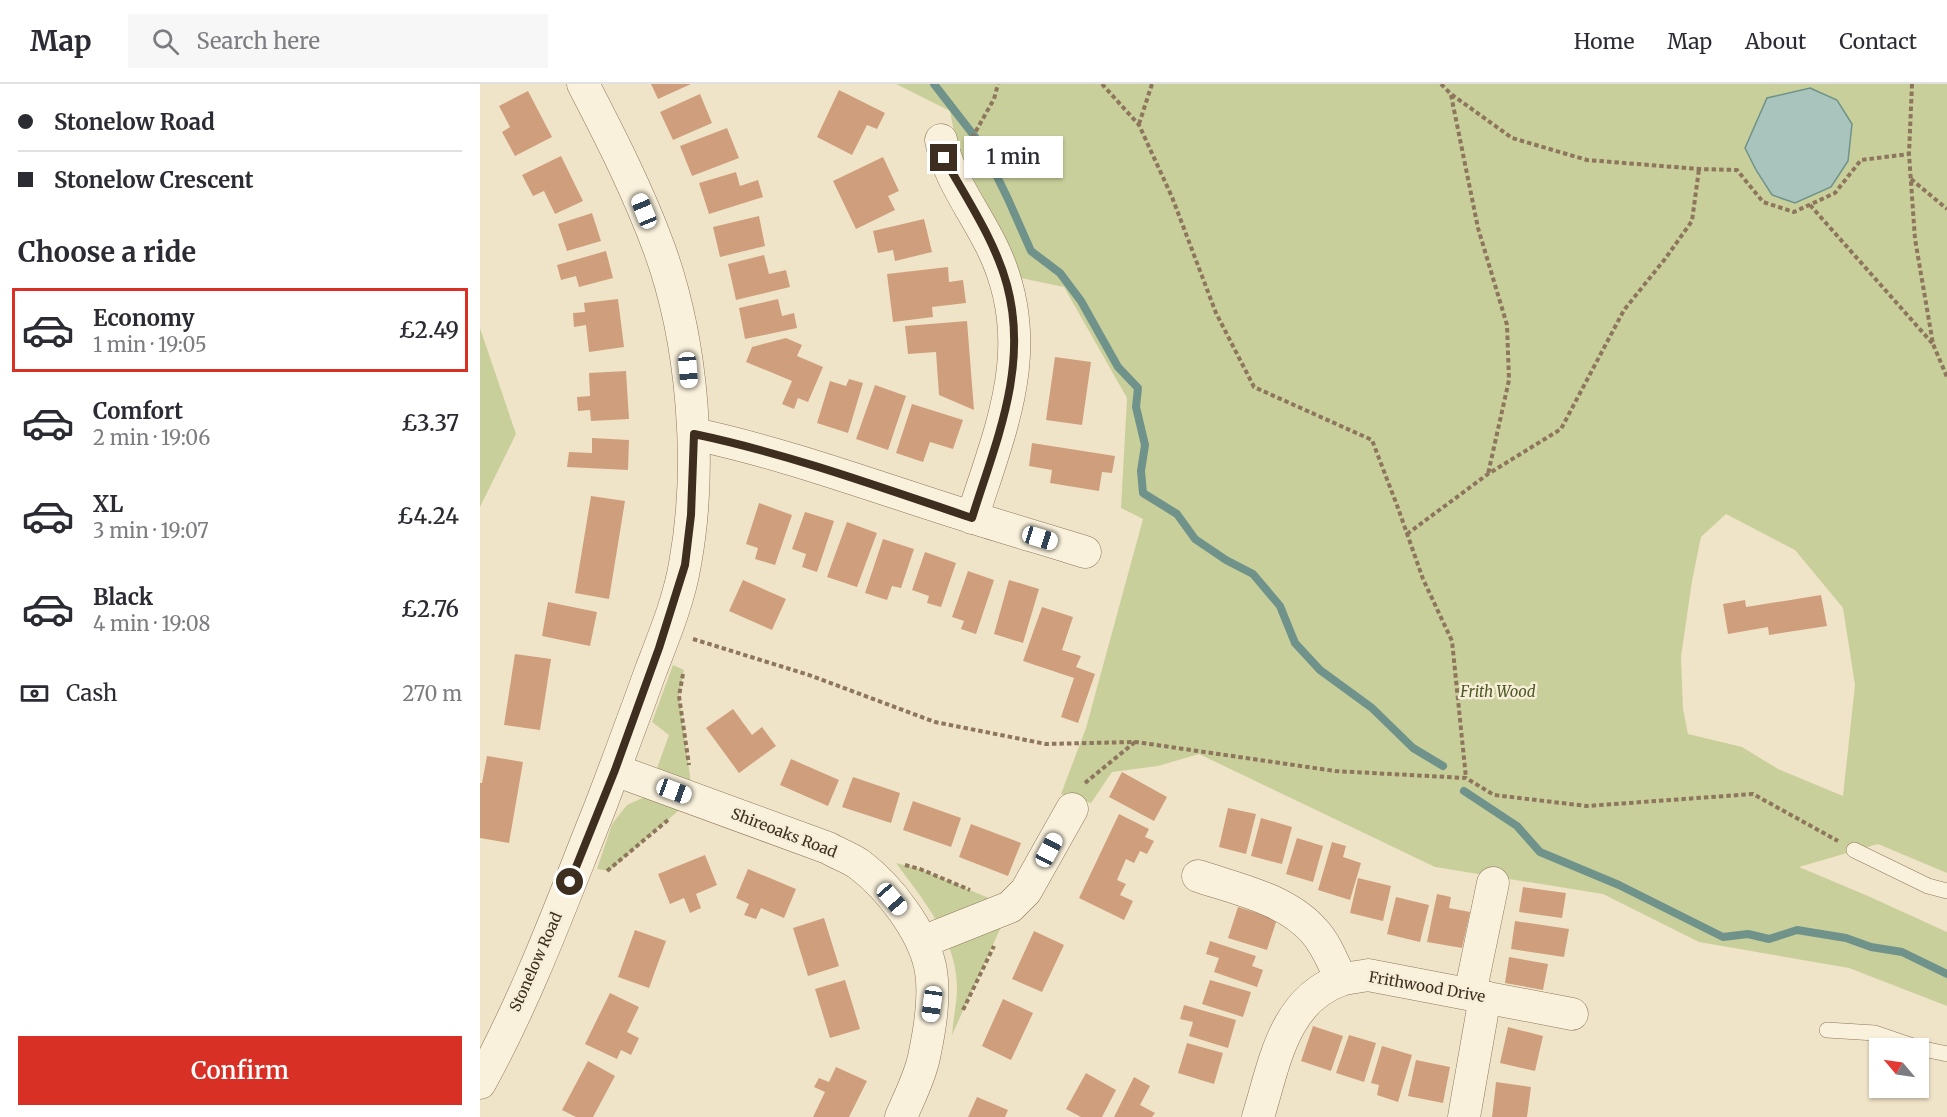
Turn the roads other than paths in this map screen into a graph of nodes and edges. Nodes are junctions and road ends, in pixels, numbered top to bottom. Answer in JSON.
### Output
{"nodes":[{"id":1,"x":583,"y":84,"type":"edge"},
{"id":2,"x":943,"y":151,"type":"road end"},
{"id":3,"x":694,"y":434,"type":"junction"},
{"id":4,"x":972,"y":518,"type":"junction"},
{"id":5,"x":1086,"y":549,"type":"dead end"},
{"id":6,"x":615,"y":770,"type":"junction"},
{"id":7,"x":1072,"y":808,"type":"road end"},
{"id":8,"x":1854,"y":850,"type":"road end"},
{"id":9,"x":1198,"y":876,"type":"dead end"},
{"id":10,"x":1493,"y":883,"type":"dead end"},
{"id":11,"x":1947,"y":891,"type":"edge"},
{"id":12,"x":922,"y":942,"type":"junction"},
{"id":13,"x":1341,"y":979,"type":"junction"},
{"id":14,"x":1478,"y":995,"type":"junction"},
{"id":15,"x":1572,"y":1014,"type":"dead end"},
{"id":16,"x":1827,"y":1030,"type":"dead end"},
{"id":17,"x":1947,"y":1054,"type":"edge"},
{"id":18,"x":480,"y":1083,"type":"edge"},
{"id":19,"x":901,"y":1117,"type":"edge"},
{"id":20,"x":1258,"y":1117,"type":"edge"},
{"id":21,"x":1464,"y":1117,"type":"edge"}],
"edges":[{"from":1,"to":3,"type":"street","name":"Stonelow Road"},
{"from":2,"to":4,"type":"street"},
{"from":3,"to":4,"type":"street"},
{"from":3,"to":6,"type":"street","name":"Stonelow Road"},
{"from":4,"to":5,"type":"street"},
{"from":6,"to":12,"type":"street","name":"Shireoaks Road"},
{"from":6,"to":18,"type":"street","name":"Stonelow Road"},
{"from":7,"to":12,"type":"street"},
{"from":8,"to":11,"type":"lane"},
{"from":9,"to":13,"type":"street"},
{"from":10,"to":14,"type":"street"},
{"from":12,"to":19,"type":"street","name":"Shireoaks Road"},
{"from":13,"to":14,"type":"street","name":"Frithwood Drive"},
{"from":13,"to":20,"type":"street","name":"Frithwood Drive"},
{"from":14,"to":15,"type":"street","name":"Frithwood Drive"},
{"from":14,"to":21,"type":"street"},
{"from":16,"to":17,"type":"lane"}]}
